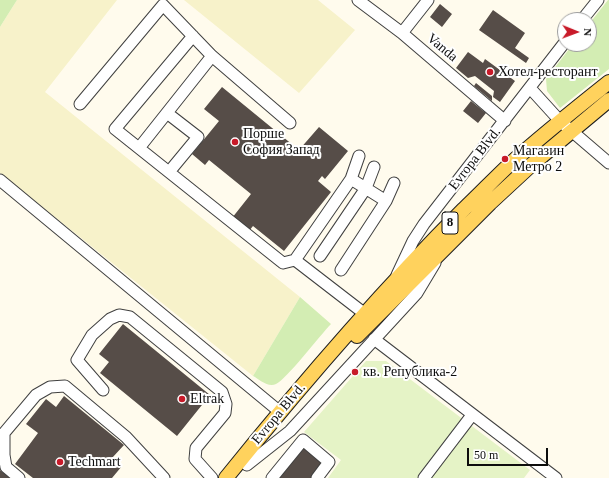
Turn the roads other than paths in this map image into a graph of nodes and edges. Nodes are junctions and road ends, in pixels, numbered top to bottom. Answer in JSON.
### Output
{"nodes":[{"id":1,"x":358,"y":0,"type":"edge"},
{"id":2,"x":428,"y":0,"type":"edge"},
{"id":3,"x":598,"y":0,"type":"edge"},
{"id":4,"x":588,"y":12,"type":"edge"},
{"id":5,"x":402,"y":33,"type":"junction"},
{"id":6,"x":193,"y":36,"type":"junction"},
{"id":7,"x":557,"y":52,"type":"edge"},
{"id":8,"x":212,"y":56,"type":"junction"},
{"id":9,"x":609,"y":82,"type":"edge"},
{"id":10,"x":530,"y":88,"type":"junction"},
{"id":11,"x":609,"y":100,"type":"edge"},
{"id":12,"x":80,"y":104,"type":"dead end"},
{"id":13,"x":167,"y":113,"type":"junction"},
{"id":14,"x":505,"y":121,"type":"junction"},
{"id":15,"x":560,"y":121,"type":"junction"},
{"id":16,"x":290,"y":123,"type":"dead end"},
{"id":17,"x":571,"y":132,"type":"junction"},
{"id":18,"x":139,"y":148,"type":"junction"},
{"id":19,"x":359,"y":156,"type":"dead end"},
{"id":20,"x":609,"y":163,"type":"edge"},
{"id":21,"x":374,"y":167,"type":"dead end"},
{"id":22,"x":169,"y":172,"type":"junction"},
{"id":23,"x":351,"y":179,"type":"junction"},
{"id":24,"x":0,"y":180,"type":"edge"},
{"id":25,"x":394,"y":183,"type":"dead end"},
{"id":26,"x":366,"y":188,"type":"junction"},
{"id":27,"x":386,"y":201,"type":"junction"},
{"id":28,"x":445,"y":247,"type":"junction"},
{"id":29,"x":320,"y":256,"type":"dead end"},
{"id":30,"x":295,"y":260,"type":"junction"},
{"id":31,"x":341,"y":270,"type":"dead end"},
{"id":32,"x":394,"y":281,"type":"junction"},
{"id":33,"x":365,"y":314,"type":"junction"},
{"id":34,"x":353,"y":333,"type":"junction"},
{"id":35,"x":374,"y":339,"type":"junction"},
{"id":36,"x":102,"y":390,"type":"dead end"},
{"id":37,"x":280,"y":412,"type":"junction"},
{"id":38,"x":472,"y":415,"type":"junction"},
{"id":39,"x":247,"y":465,"type":"junction"},
{"id":40,"x":158,"y":476,"type":"edge"},
{"id":41,"x":19,"y":478,"type":"edge"},
{"id":42,"x":212,"y":478,"type":"edge"},
{"id":43,"x":226,"y":478,"type":"edge"},
{"id":44,"x":236,"y":478,"type":"edge"},
{"id":45,"x":272,"y":478,"type":"edge"},
{"id":46,"x":317,"y":478,"type":"edge"},
{"id":47,"x":424,"y":478,"type":"edge"},
{"id":48,"x":556,"y":478,"type":"edge"}],
"edges":[{"from":1,"to":5,"type":"street","name":"Vanda"},
{"from":2,"to":5,"type":"street"},
{"from":3,"to":4,"type":"street"},
{"from":5,"to":14,"type":"street","name":"Vanda"},
{"from":6,"to":8,"type":"street"},
{"from":6,"to":12,"type":"street"},
{"from":6,"to":18,"type":"street"},
{"from":7,"to":10,"type":"street","name":"Evropa Blvd."},
{"from":8,"to":13,"type":"street"},
{"from":8,"to":16,"type":"street"},
{"from":9,"to":15,"type":"main road","number":"8"},
{"from":10,"to":14,"type":"street","name":"Evropa Blvd."},
{"from":10,"to":15,"type":"street"},
{"from":11,"to":17,"type":"main road","number":"8"},
{"from":13,"to":18,"type":"street"},
{"from":13,"to":22,"type":"street"},
{"from":14,"to":32,"type":"street","name":"Evropa Blvd."},
{"from":15,"to":17,"type":"street"},
{"from":15,"to":32,"type":"main road","number":"8"},
{"from":17,"to":20,"type":"street"},
{"from":17,"to":28,"type":"main road","number":"8"},
{"from":18,"to":22,"type":"street"},
{"from":19,"to":23,"type":"street"},
{"from":21,"to":26,"type":"street"},
{"from":22,"to":30,"type":"street"},
{"from":23,"to":26,"type":"street"},
{"from":23,"to":30,"type":"street"},
{"from":24,"to":37,"type":"street"},
{"from":25,"to":27,"type":"street"},
{"from":26,"to":27,"type":"street"},
{"from":26,"to":29,"type":"street"},
{"from":27,"to":31,"type":"street"},
{"from":28,"to":34,"type":"main road","number":"8"},
{"from":28,"to":35,"type":"street"},
{"from":30,"to":33,"type":"street"},
{"from":32,"to":33,"type":"main road","number":"8"},
{"from":33,"to":34,"type":"main road","number":"8"},
{"from":34,"to":37,"type":"main road","name":"Evropa Blvd.","number":"8"},
{"from":34,"to":39,"type":"main road","name":"Evropa Blvd.","number":"8"},
{"from":35,"to":38,"type":"street"},
{"from":35,"to":39,"type":"street"},
{"from":36,"to":42,"type":"street"},
{"from":37,"to":43,"type":"main road","name":"Evropa Blvd.","number":"8"},
{"from":38,"to":47,"type":"street"},
{"from":38,"to":48,"type":"street"},
{"from":39,"to":44,"type":"main road","name":"Evropa Blvd.","number":"8"},
{"from":40,"to":41,"type":"street"},
{"from":45,"to":46,"type":"street"}]}
